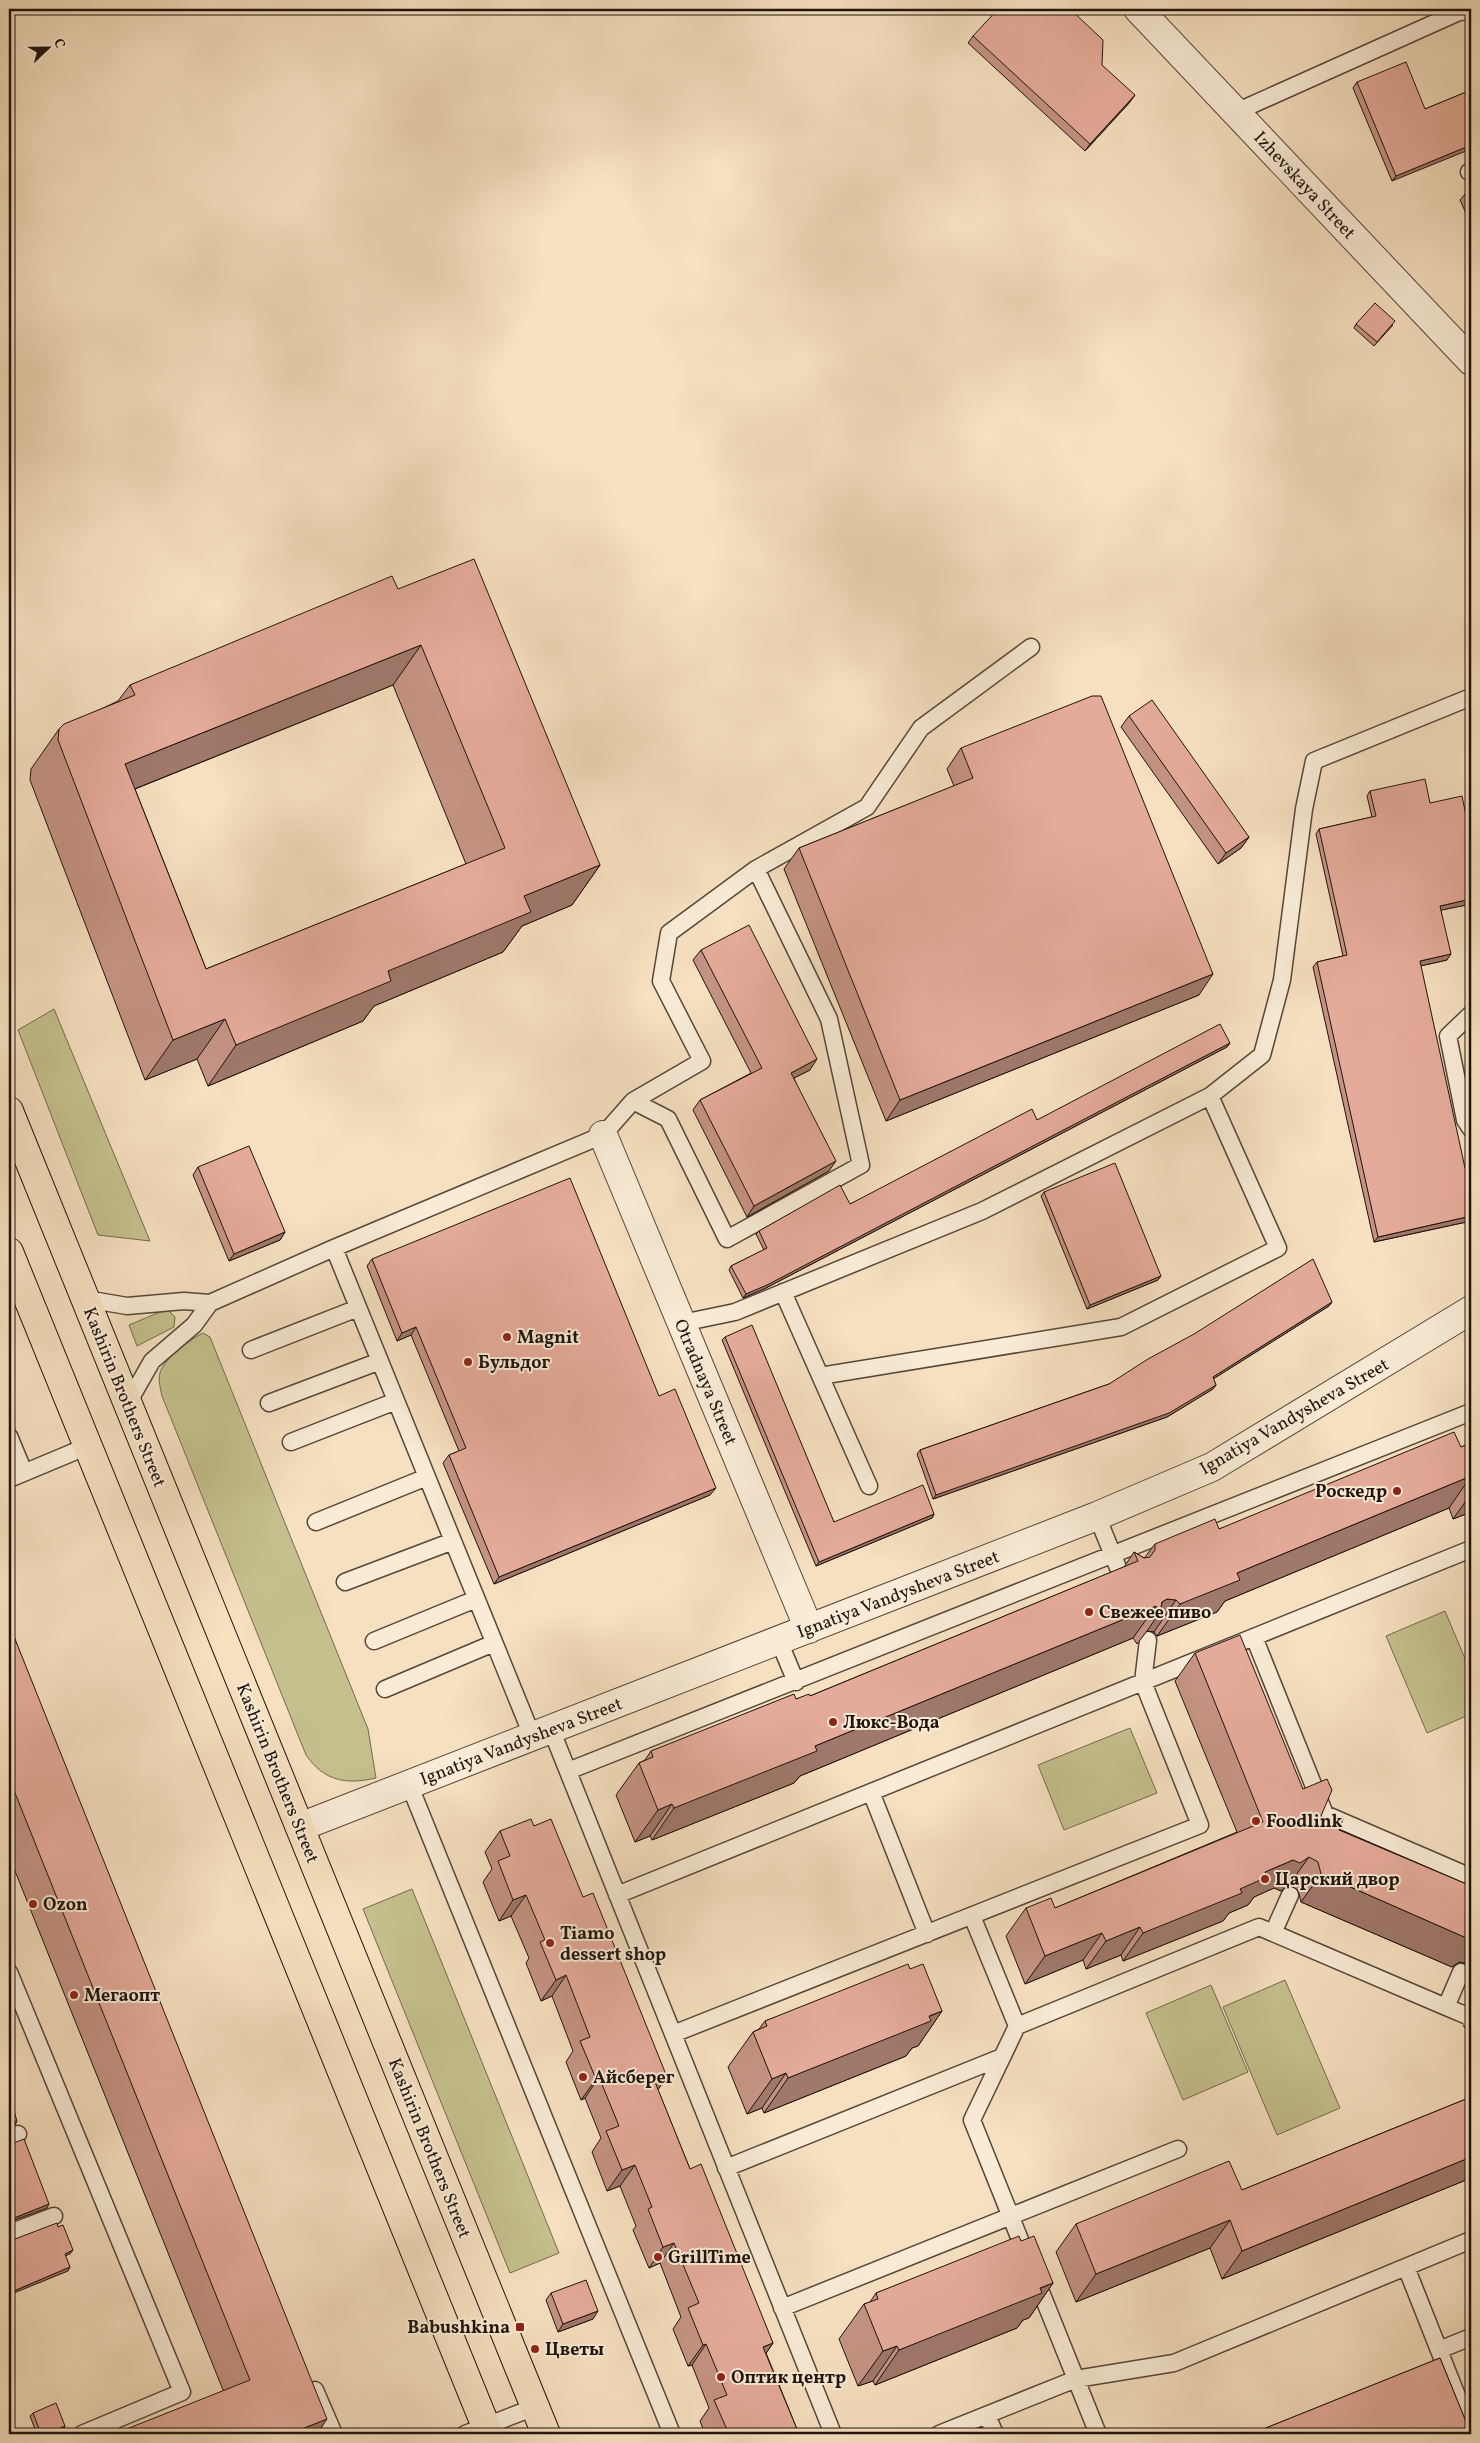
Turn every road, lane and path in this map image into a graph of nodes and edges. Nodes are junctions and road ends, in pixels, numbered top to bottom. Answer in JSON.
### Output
{"nodes":[{"id":1,"x":1138,"y":9,"type":"edge"},
{"id":2,"x":1471,"y":11,"type":"edge"},
{"id":3,"x":1236,"y":112,"type":"junction"},
{"id":4,"x":1471,"y":361,"type":"edge"},
{"id":5,"x":1031,"y":647,"type":"dead end"},
{"id":6,"x":1471,"y":697,"type":"edge"},
{"id":7,"x":756,"y":869,"type":"junction"},
{"id":8,"x":1471,"y":1014,"type":"edge"},
{"id":9,"x":1210,"y":1096,"type":"junction"},
{"id":10,"x":633,"y":1101,"type":"junction"},
{"id":11,"x":9,"y":1111,"type":"edge"},
{"id":12,"x":1469,"y":1121,"type":"edge"},
{"id":13,"x":603,"y":1135,"type":"junction"},
{"id":14,"x":334,"y":1248,"type":"junction"},
{"id":15,"x":9,"y":1252,"type":"edge"},
{"id":16,"x":783,"y":1292,"type":"junction"},
{"id":17,"x":86,"y":1299,"type":"junction"},
{"id":18,"x":210,"y":1303,"type":"junction"},
{"id":19,"x":358,"y":1308,"type":"junction"},
{"id":20,"x":1471,"y":1310,"type":"edge"},
{"id":21,"x":682,"y":1323,"type":"junction"},
{"id":22,"x":251,"y":1350,"type":"dead end"},
{"id":23,"x":380,"y":1361,"type":"junction"},
{"id":24,"x":820,"y":1376,"type":"junction"},
{"id":25,"x":396,"y":1402,"type":"junction"},
{"id":26,"x":128,"y":1403,"type":"junction"},
{"id":27,"x":269,"y":1403,"type":"dead end"},
{"id":28,"x":1471,"y":1412,"type":"edge"},
{"id":29,"x":9,"y":1436,"type":"edge"},
{"id":30,"x":291,"y":1442,"type":"dead end"},
{"id":31,"x":88,"y":1446,"type":"junction"},
{"id":32,"x":16,"y":1476,"type":"edge"},
{"id":33,"x":427,"y":1477,"type":"junction"},
{"id":34,"x":869,"y":1486,"type":"dead end"},
{"id":35,"x":1097,"y":1516,"type":"junction"},
{"id":36,"x":316,"y":1522,"type":"dead end"},
{"id":37,"x":453,"y":1541,"type":"junction"},
{"id":38,"x":1471,"y":1549,"type":"edge"},
{"id":39,"x":1113,"y":1555,"type":"junction"},
{"id":40,"x":1123,"y":1580,"type":"edge"},
{"id":41,"x":345,"y":1582,"type":"dead end"},
{"id":42,"x":476,"y":1598,"type":"junction"},
{"id":43,"x":809,"y":1629,"type":"junction"},
{"id":44,"x":1254,"y":1637,"type":"junction"},
{"id":45,"x":1148,"y":1640,"type":"edge"},
{"id":46,"x":374,"y":1641,"type":"dead end"},
{"id":47,"x":779,"y":1641,"type":"junction"},
{"id":48,"x":494,"y":1643,"type":"junction"},
{"id":49,"x":796,"y":1682,"type":"junction"},
{"id":50,"x":1143,"y":1682,"type":"junction"},
{"id":51,"x":386,"y":1689,"type":"dead end"},
{"id":52,"x":542,"y":1734,"type":"junction"},
{"id":53,"x":568,"y":1771,"type":"junction"},
{"id":54,"x":409,"y":1784,"type":"junction"},
{"id":55,"x":871,"y":1792,"type":"junction"},
{"id":56,"x":300,"y":1827,"type":"junction"},
{"id":57,"x":1471,"y":1877,"type":"edge"},
{"id":58,"x":617,"y":1894,"type":"junction"},
{"id":59,"x":1290,"y":1894,"type":"edge"},
{"id":60,"x":972,"y":1916,"type":"junction"},
{"id":61,"x":1273,"y":1933,"type":"junction"},
{"id":62,"x":927,"y":1934,"type":"junction"},
{"id":63,"x":9,"y":1972,"type":"edge"},
{"id":64,"x":1461,"y":1972,"type":"edge"},
{"id":65,"x":1446,"y":2007,"type":"junction"},
{"id":66,"x":1471,"y":2021,"type":"edge"},
{"id":67,"x":1017,"y":2026,"type":"junction"},
{"id":68,"x":673,"y":2034,"type":"junction"},
{"id":69,"x":1002,"y":2057,"type":"junction"},
{"id":70,"x":1178,"y":2150,"type":"dead end"},
{"id":71,"x":726,"y":2168,"type":"junction"},
{"id":72,"x":54,"y":2216,"type":"dead end"},
{"id":73,"x":1010,"y":2217,"type":"junction"},
{"id":74,"x":9,"y":2233,"type":"edge"},
{"id":75,"x":1471,"y":2240,"type":"edge"},
{"id":76,"x":1406,"y":2267,"type":"junction"},
{"id":77,"x":782,"y":2308,"type":"junction"},
{"id":78,"x":1471,"y":2337,"type":"edge"},
{"id":79,"x":1439,"y":2350,"type":"junction"},
{"id":80,"x":311,"y":2379,"type":"edge"},
{"id":81,"x":1076,"y":2379,"type":"junction"},
{"id":82,"x":535,"y":2407,"type":"junction"},
{"id":83,"x":987,"y":2415,"type":"junction"},
{"id":84,"x":1471,"y":2431,"type":"edge"},
{"id":85,"x":480,"y":2432,"type":"edge"},
{"id":86,"x":82,"y":2434,"type":"edge"},
{"id":87,"x":334,"y":2434,"type":"edge"},
{"id":88,"x":546,"y":2434,"type":"edge"},
{"id":89,"x":672,"y":2434,"type":"edge"},
{"id":90,"x":834,"y":2434,"type":"edge"},
{"id":91,"x":939,"y":2434,"type":"edge"},
{"id":92,"x":995,"y":2434,"type":"edge"},
{"id":93,"x":1098,"y":2434,"type":"edge"}],
"edges":[{"from":1,"to":3,"type":"street","name":"Izhevskaya Street"},
{"from":2,"to":3,"type":"lane"},
{"from":3,"to":4,"type":"street","name":"Izhevskaya Street"},
{"from":5,"to":7,"type":"lane"},
{"from":6,"to":9,"type":"lane"},
{"from":7,"to":10,"type":"lane"},
{"from":7,"to":10,"type":"lane"},
{"from":8,"to":12,"type":"lane"},
{"from":9,"to":16,"type":"lane"},
{"from":9,"to":24,"type":"lane"},
{"from":10,"to":13,"type":"lane"},
{"from":11,"to":17,"type":"main road","name":"Kashirin Brothers Street"},
{"from":13,"to":14,"type":"lane"},
{"from":13,"to":21,"type":"street","name":"Otradnaya Street"},
{"from":14,"to":18,"type":"lane"},
{"from":14,"to":19,"type":"lane"},
{"from":15,"to":31,"type":"main road"},
{"from":16,"to":21,"type":"lane"},
{"from":16,"to":24,"type":"lane"},
{"from":17,"to":18,"type":"lane"},
{"from":17,"to":26,"type":"main road","name":"Kashirin Brothers Street"},
{"from":18,"to":26,"type":"lane"},
{"from":19,"to":22,"type":"lane"},
{"from":19,"to":23,"type":"lane"},
{"from":20,"to":35,"type":"street","name":"Ignatiya Vandysheva Street"},
{"from":21,"to":43,"type":"street","name":"Otradnaya Street"},
{"from":23,"to":25,"type":"lane"},
{"from":23,"to":27,"type":"lane"},
{"from":24,"to":34,"type":"lane"},
{"from":25,"to":30,"type":"lane"},
{"from":25,"to":33,"type":"lane"},
{"from":26,"to":56,"type":"main road","name":"Kashirin Brothers Street"},
{"from":28,"to":39,"type":"lane"},
{"from":29,"to":32,"type":"lane"},
{"from":31,"to":32,"type":"lane"},
{"from":31,"to":85,"type":"main road"},
{"from":33,"to":36,"type":"lane"},
{"from":33,"to":37,"type":"lane"},
{"from":35,"to":39,"type":"lane"},
{"from":35,"to":43,"type":"street","name":"Ignatiya Vandysheva Street"},
{"from":37,"to":41,"type":"lane"},
{"from":37,"to":42,"type":"lane"},
{"from":38,"to":44,"type":"lane"},
{"from":39,"to":40,"type":"lane"},
{"from":39,"to":49,"type":"lane"},
{"from":42,"to":46,"type":"lane"},
{"from":42,"to":48,"type":"lane"},
{"from":43,"to":47,"type":"street","name":"Ignatiya Vandysheva Street"},
{"from":44,"to":50,"type":"lane"},
{"from":44,"to":57,"type":"lane"},
{"from":45,"to":50,"type":"lane"},
{"from":47,"to":49,"type":"lane"},
{"from":47,"to":52,"type":"street","name":"Ignatiya Vandysheva Street"},
{"from":48,"to":51,"type":"lane"},
{"from":48,"to":52,"type":"lane"},
{"from":49,"to":53,"type":"lane"},
{"from":50,"to":55,"type":"lane"},
{"from":50,"to":60,"type":"lane"},
{"from":52,"to":53,"type":"lane"},
{"from":52,"to":54,"type":"street","name":"Ignatiya Vandysheva Street"},
{"from":53,"to":58,"type":"lane"},
{"from":54,"to":56,"type":"street","name":"Ignatiya Vandysheva Street"},
{"from":54,"to":89,"type":"lane"},
{"from":55,"to":58,"type":"lane"},
{"from":55,"to":62,"type":"lane"},
{"from":56,"to":82,"type":"main road","name":"Kashirin Brothers Street"},
{"from":58,"to":68,"type":"lane"},
{"from":59,"to":61,"type":"lane"},
{"from":60,"to":62,"type":"lane"},
{"from":60,"to":67,"type":"lane"},
{"from":61,"to":65,"type":"lane"},
{"from":61,"to":67,"type":"lane"},
{"from":62,"to":68,"type":"lane"},
{"from":63,"to":86,"type":"lane"},
{"from":64,"to":65,"type":"lane"},
{"from":65,"to":66,"type":"lane"},
{"from":67,"to":69,"type":"lane"},
{"from":68,"to":71,"type":"lane"},
{"from":69,"to":71,"type":"lane"},
{"from":69,"to":73,"type":"lane"},
{"from":70,"to":73,"type":"lane"},
{"from":71,"to":77,"type":"lane"},
{"from":72,"to":74,"type":"lane"},
{"from":73,"to":77,"type":"lane"},
{"from":73,"to":81,"type":"lane"},
{"from":75,"to":76,"type":"lane"},
{"from":76,"to":79,"type":"lane"},
{"from":76,"to":81,"type":"lane"},
{"from":77,"to":90,"type":"lane"},
{"from":78,"to":79,"type":"lane"},
{"from":79,"to":84,"type":"lane"},
{"from":80,"to":87,"type":"lane"},
{"from":81,"to":83,"type":"lane"},
{"from":81,"to":93,"type":"lane"},
{"from":82,"to":85,"type":"lane"},
{"from":82,"to":88,"type":"main road","name":"Kashirin Brothers Street"},
{"from":83,"to":91,"type":"lane"},
{"from":83,"to":92,"type":"lane"}]}
